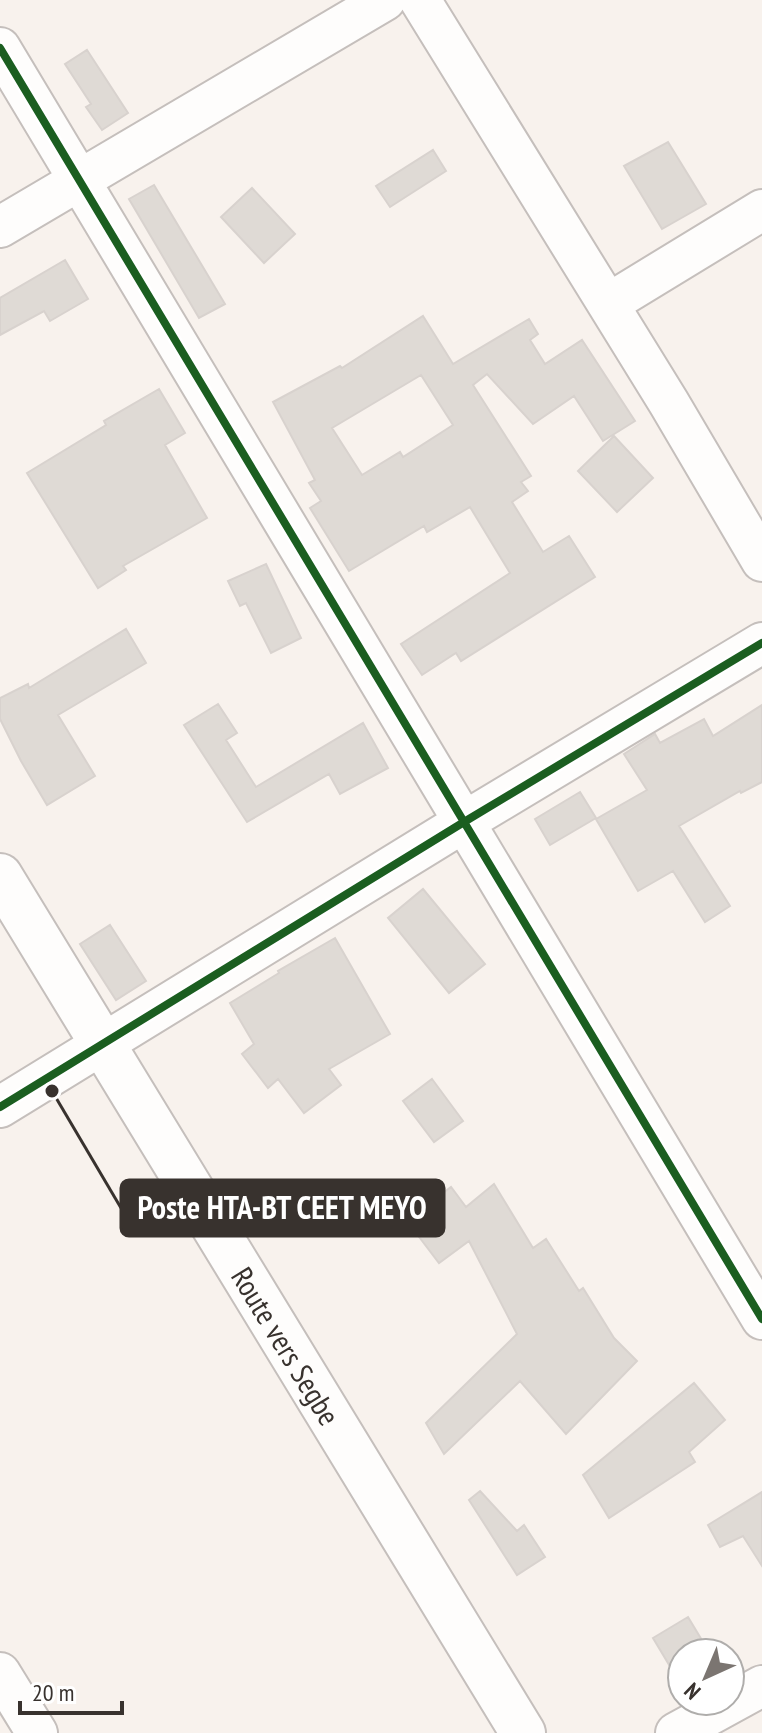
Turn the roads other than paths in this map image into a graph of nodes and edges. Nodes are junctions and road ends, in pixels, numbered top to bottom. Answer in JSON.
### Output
{"nodes":[{"id":1,"x":385,"y":0,"type":"edge"},
{"id":2,"x":420,"y":0,"type":"edge"},
{"id":3,"x":0,"y":48,"type":"edge"},
{"id":4,"x":79,"y":179,"type":"junction"},
{"id":5,"x":762,"y":210,"type":"edge"},
{"id":6,"x":0,"y":227,"type":"edge"},
{"id":7,"x":608,"y":304,"type":"junction"},
{"id":8,"x":762,"y":561,"type":"edge"},
{"id":9,"x":762,"y":643,"type":"edge"},
{"id":10,"x":464,"y":822,"type":"junction"},
{"id":11,"x":0,"y":876,"type":"edge"},
{"id":12,"x":103,"y":1044,"type":"junction"},
{"id":13,"x":0,"y":1107,"type":"edge"},
{"id":14,"x":762,"y":1319,"type":"edge"},
{"id":15,"x":0,"y":1673,"type":"edge"},
{"id":16,"x":762,"y":1686,"type":"edge"},
{"id":17,"x":37,"y":1733,"type":"edge"},
{"id":18,"x":523,"y":1733,"type":"edge"},
{"id":19,"x":676,"y":1733,"type":"edge"}],
"edges":[{"from":1,"to":4,"type":"street"},
{"from":2,"to":7,"type":"street"},
{"from":3,"to":4,"type":"street"},
{"from":4,"to":6,"type":"street"},
{"from":4,"to":10,"type":"street"},
{"from":5,"to":7,"type":"street"},
{"from":7,"to":8,"type":"street"},
{"from":9,"to":10,"type":"street"},
{"from":10,"to":12,"type":"street"},
{"from":10,"to":14,"type":"street"},
{"from":11,"to":12,"type":"main road","name":"Route vers Segbe"},
{"from":12,"to":13,"type":"street"},
{"from":12,"to":18,"type":"main road","name":"Route vers Segbe"},
{"from":15,"to":17,"type":"street"},
{"from":16,"to":19,"type":"street"}]}
